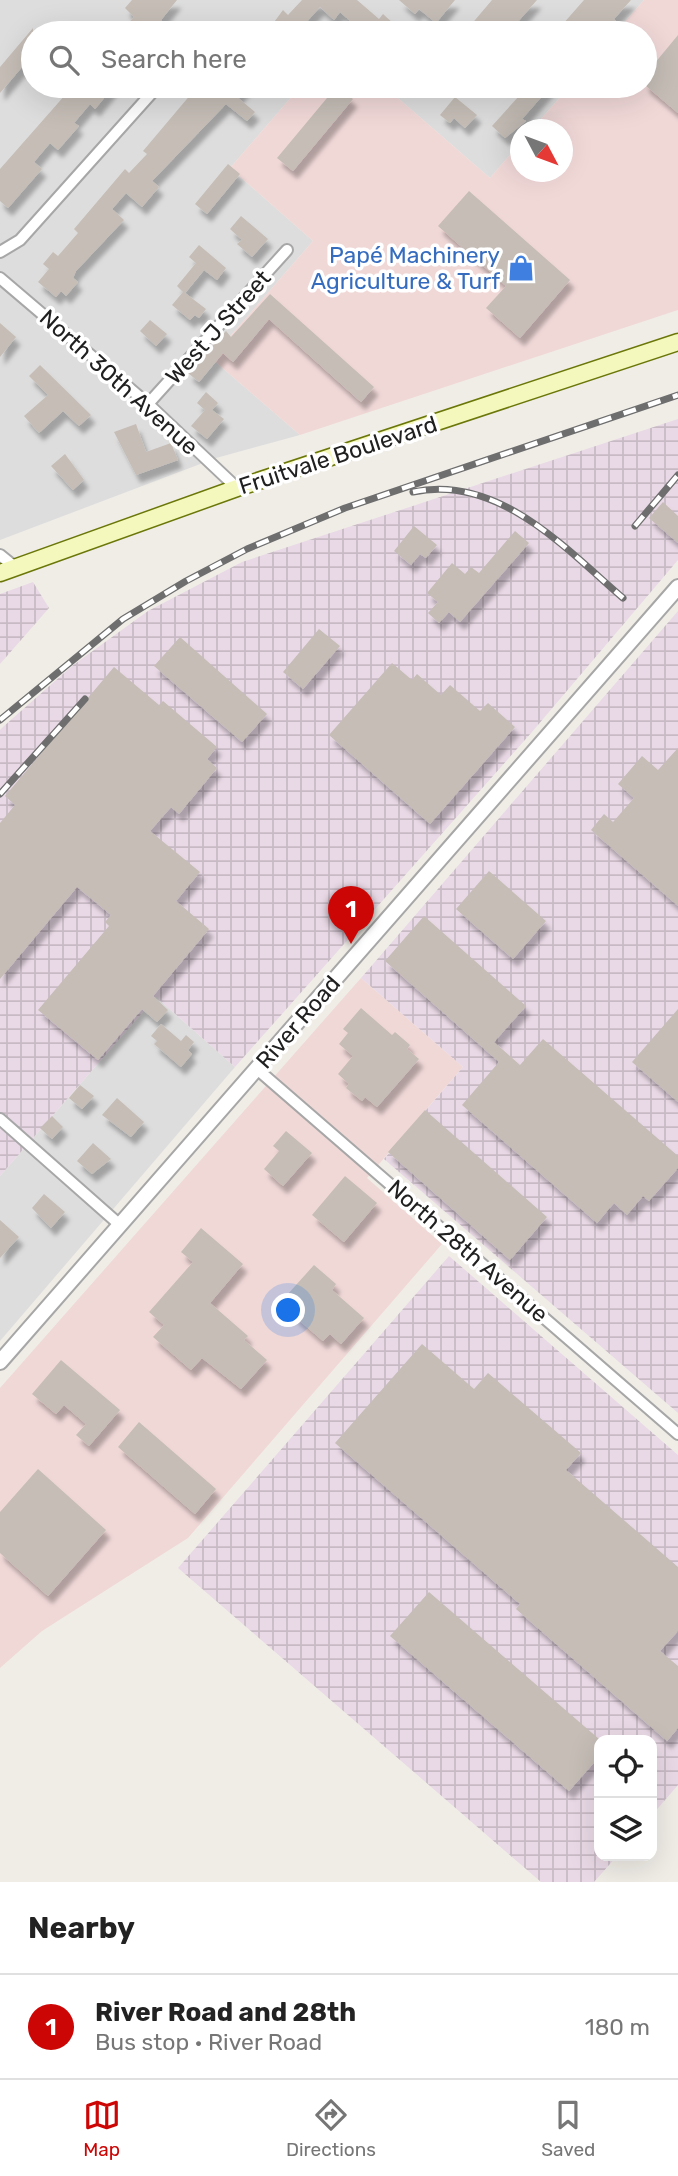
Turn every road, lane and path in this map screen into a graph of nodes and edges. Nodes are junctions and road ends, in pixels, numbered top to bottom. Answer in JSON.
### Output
{"nodes":[{"id":1,"x":147,"y":98,"type":"edge"},
{"id":2,"x":287,"y":250,"type":"dead end"},
{"id":3,"x":0,"y":252,"type":"edge"},
{"id":4,"x":0,"y":278,"type":"edge"},
{"id":5,"x":678,"y":342,"type":"edge"},
{"id":6,"x":148,"y":404,"type":"junction"},
{"id":7,"x":237,"y":488,"type":"junction"},
{"id":8,"x":0,"y":555,"type":"edge"},
{"id":9,"x":16,"y":568,"type":"junction"},
{"id":10,"x":0,"y":573,"type":"edge"},
{"id":11,"x":678,"y":587,"type":"edge"},
{"id":12,"x":257,"y":1069,"type":"junction"},
{"id":13,"x":0,"y":1119,"type":"edge"},
{"id":14,"x":120,"y":1225,"type":"junction"},
{"id":15,"x":0,"y":1362,"type":"edge"},
{"id":16,"x":678,"y":1434,"type":"edge"}],
"edges":[{"from":1,"to":3,"type":"street"},
{"from":2,"to":6,"type":"street","name":"West J Street"},
{"from":4,"to":6,"type":"street","name":"North 30th Avenue"},
{"from":5,"to":7,"type":"main road","name":"Fruitvale Boulevard"},
{"from":6,"to":7,"type":"street","name":"North 30th Avenue"},
{"from":7,"to":9,"type":"main road","name":"Fruitvale Boulevard"},
{"from":8,"to":9,"type":"street"},
{"from":9,"to":10,"type":"main road","name":"Fruitvale Boulevard"},
{"from":11,"to":12,"type":"street","name":"River Road"},
{"from":12,"to":14,"type":"street","name":"River Road"},
{"from":12,"to":16,"type":"street","name":"North 28th Avenue"},
{"from":13,"to":14,"type":"street"},
{"from":14,"to":15,"type":"street","name":"River Road"}]}
